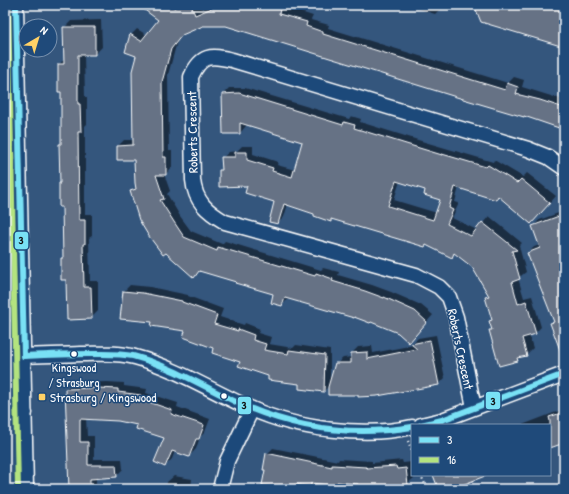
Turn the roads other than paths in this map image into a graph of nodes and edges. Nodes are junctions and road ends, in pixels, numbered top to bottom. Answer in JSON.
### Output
{"nodes":[{"id":1,"x":16,"y":5,"type":"edge"},
{"id":2,"x":11,"y":37,"type":"edge"},
{"id":3,"x":11,"y":64,"type":"edge"},
{"id":4,"x":564,"y":168,"type":"edge"},
{"id":5,"x":19,"y":173,"type":"junction"},
{"id":6,"x":5,"y":175,"type":"edge"},
{"id":7,"x":22,"y":312,"type":"junction"},
{"id":8,"x":5,"y":313,"type":"edge"},
{"id":9,"x":24,"y":356,"type":"junction"},
{"id":10,"x":564,"y":374,"type":"edge"},
{"id":11,"x":474,"y":408,"type":"junction"},
{"id":12,"x":252,"y":409,"type":"junction"},
{"id":13,"x":25,"y":413,"type":"junction"},
{"id":14,"x":5,"y":414,"type":"edge"},
{"id":15,"x":425,"y":424,"type":"edge"},
{"id":16,"x":411,"y":427,"type":"edge"},
{"id":17,"x":26,"y":489,"type":"edge"},
{"id":18,"x":220,"y":489,"type":"edge"}],
"edges":[{"from":1,"to":2,"type":"street"},
{"from":2,"to":3,"type":"street"},
{"from":3,"to":5,"type":"street"},
{"from":4,"to":11,"type":"street","name":"Roberts Crescent"},
{"from":5,"to":6,"type":"street"},
{"from":5,"to":7,"type":"street"},
{"from":7,"to":8,"type":"street"},
{"from":7,"to":9,"type":"street"},
{"from":9,"to":12,"type":"street"},
{"from":9,"to":13,"type":"street"},
{"from":10,"to":11,"type":"street"},
{"from":11,"to":15,"type":"street"},
{"from":12,"to":16,"type":"street"},
{"from":12,"to":18,"type":"street"},
{"from":13,"to":14,"type":"street"},
{"from":13,"to":17,"type":"street"}]}
